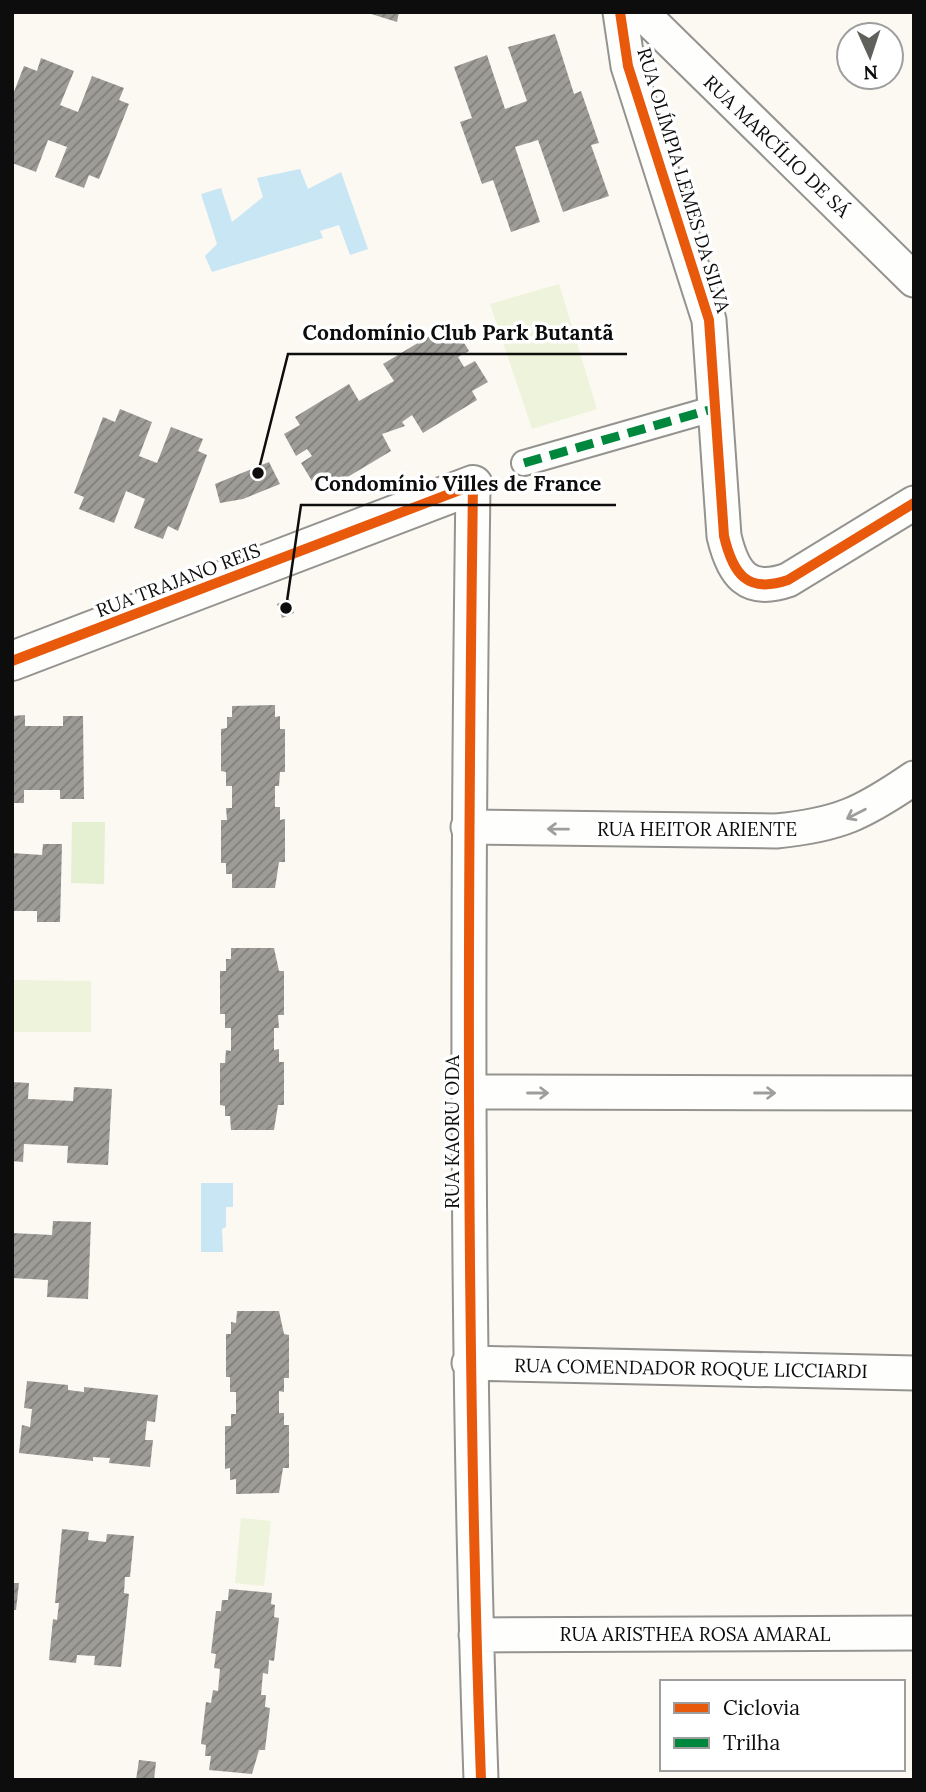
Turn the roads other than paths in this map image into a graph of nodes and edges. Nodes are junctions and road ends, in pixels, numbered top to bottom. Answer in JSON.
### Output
{"nodes":[{"id":1,"x":620,"y":12,"type":"edge"},
{"id":2,"x":641,"y":12,"type":"edge"},
{"id":3,"x":914,"y":280,"type":"edge"},
{"id":4,"x":716,"y":408,"type":"junction"},
{"id":5,"x":524,"y":463,"type":"dead end"},
{"id":6,"x":473,"y":485,"type":"joint"},
{"id":7,"x":914,"y":503,"type":"edge"},
{"id":8,"x":12,"y":661,"type":"edge"},
{"id":9,"x":914,"y":778,"type":"edge"},
{"id":10,"x":468,"y":827,"type":"junction"},
{"id":11,"x":469,"y":1092,"type":"junction"},
{"id":12,"x":914,"y":1093,"type":"edge"},
{"id":13,"x":469,"y":1363,"type":"junction"},
{"id":14,"x":914,"y":1373,"type":"edge"},
{"id":15,"x":914,"y":1633,"type":"edge"},
{"id":16,"x":476,"y":1635,"type":"junction"},
{"id":17,"x":481,"y":1780,"type":"edge"}],
"edges":[{"from":1,"to":4,"type":"street","name":"RUA OLÍMPIA LEMES DA SILVA"},
{"from":2,"to":3,"type":"street","name":"RUA MARCÍLIO DE SÁ"},
{"from":4,"to":5,"type":"street"},
{"from":4,"to":7,"type":"street","name":"RUA OLÍMPIA LEMES DA SILVA"},
{"from":6,"to":8,"type":"street","name":"RUA TRAJANO REIS"},
{"from":6,"to":10,"type":"street","name":"RUA KAORU ODA"},
{"from":9,"to":10,"type":"street","name":"RUA HEITOR ARIENTE","one_way":true},
{"from":10,"to":11,"type":"street","name":"RUA KAORU ODA"},
{"from":11,"to":12,"type":"street","one_way":true},
{"from":11,"to":13,"type":"street","name":"RUA KAORU ODA"},
{"from":13,"to":14,"type":"street","name":"RUA COMENDADOR ROQUE LICCIARDI"},
{"from":13,"to":16,"type":"street","name":"RUA KAORU ODA"},
{"from":15,"to":16,"type":"street","name":"RUA ARISTHEA ROSA AMARAL"},
{"from":16,"to":17,"type":"street","name":"RUA KAORU ODA"}]}
